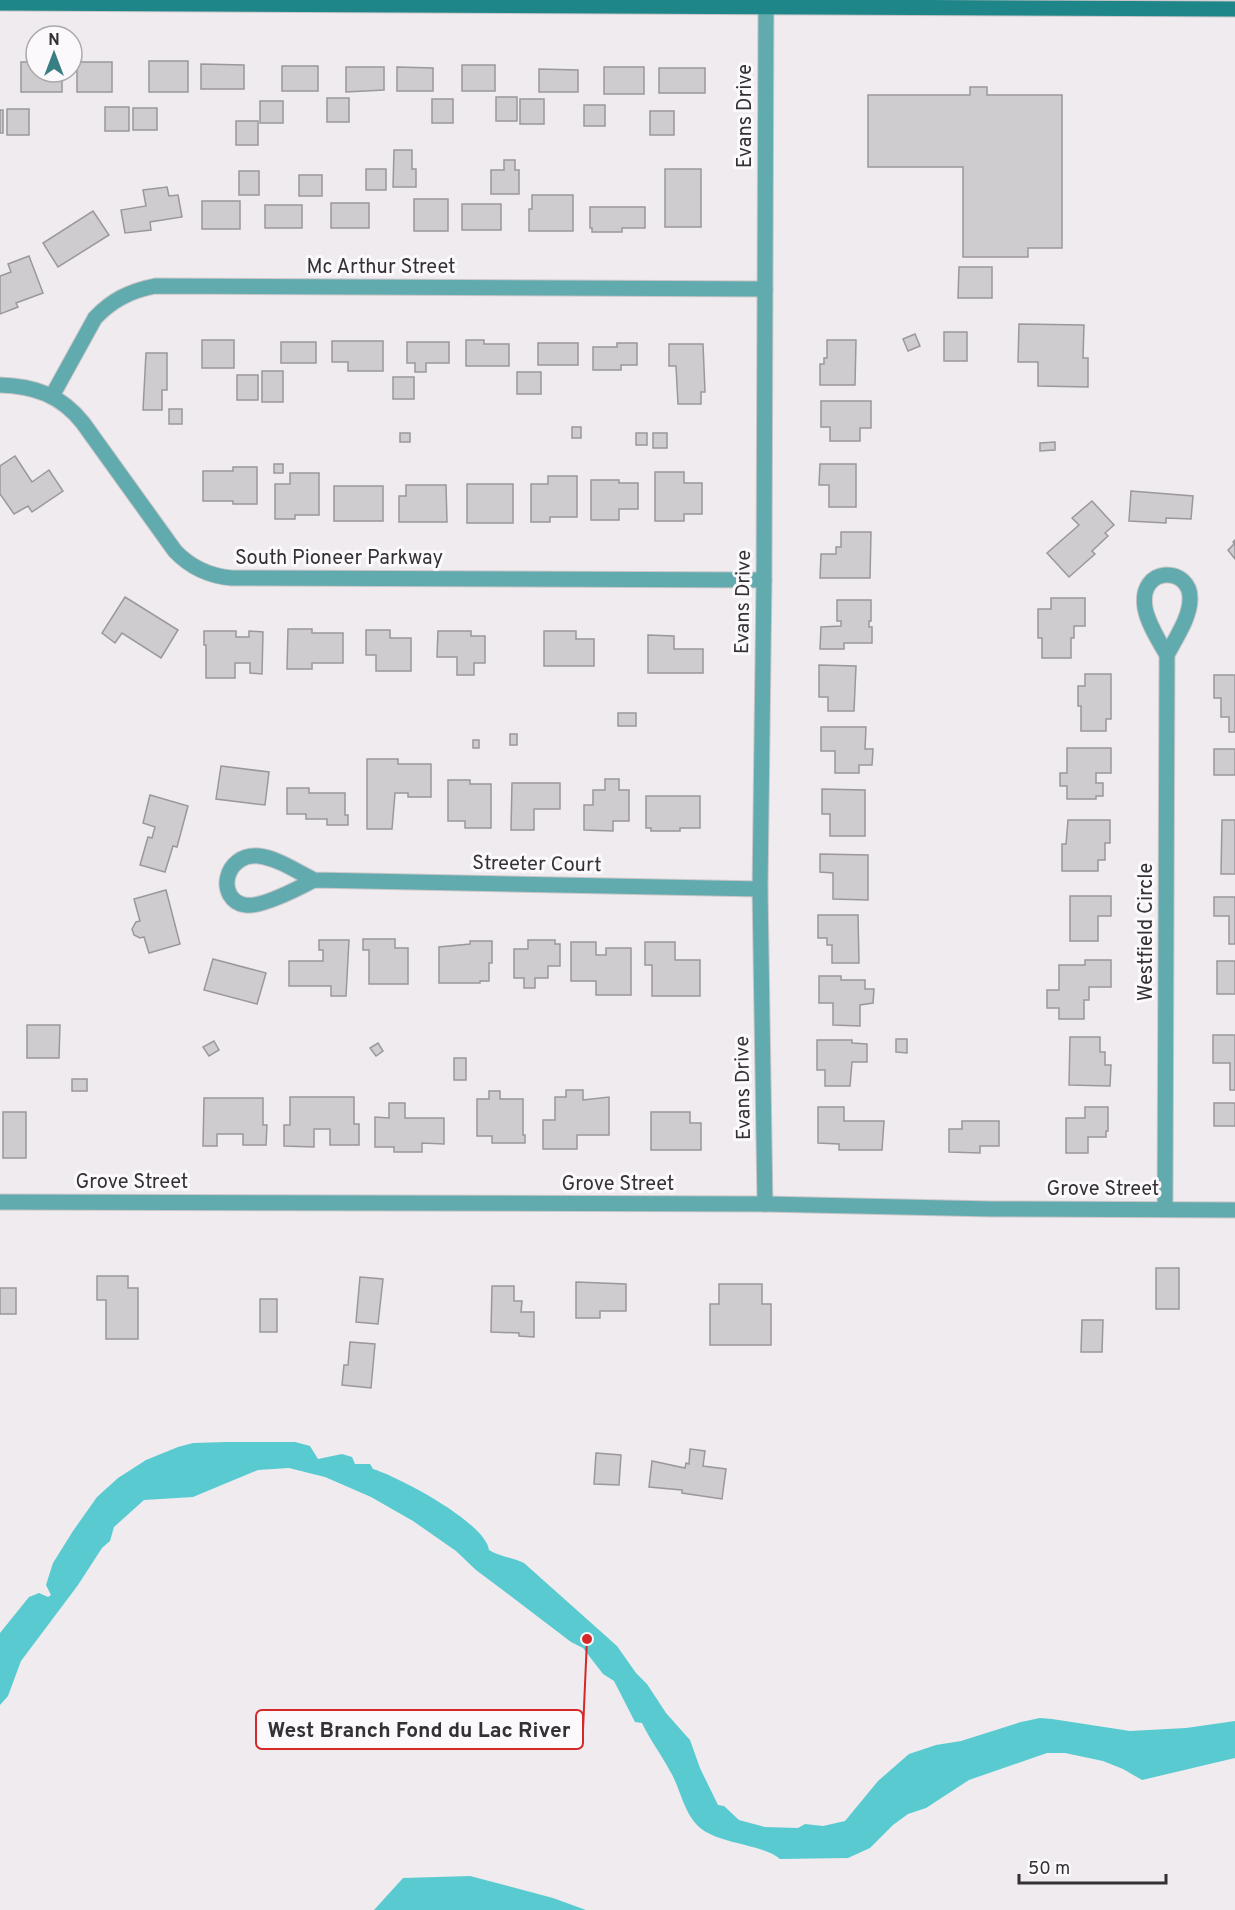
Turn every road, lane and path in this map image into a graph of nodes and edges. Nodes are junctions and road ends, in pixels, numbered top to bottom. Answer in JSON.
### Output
{"nodes":[{"id":1,"x":0,"y":3,"type":"edge"},
{"id":2,"x":766,"y":4,"type":"edge"},
{"id":3,"x":1235,"y":9,"type":"edge"},
{"id":4,"x":765,"y":289,"type":"junction"},
{"id":5,"x":0,"y":385,"type":"edge"},
{"id":6,"x":52,"y":396,"type":"junction"},
{"id":7,"x":764,"y":580,"type":"junction"},
{"id":8,"x":1167,"y":655,"type":"junction"},
{"id":9,"x":314,"y":880,"type":"junction"},
{"id":10,"x":760,"y":889,"type":"junction"},
{"id":11,"x":0,"y":1202,"type":"edge"},
{"id":12,"x":765,"y":1204,"type":"junction"},
{"id":13,"x":1166,"y":1209,"type":"junction"},
{"id":14,"x":1235,"y":1210,"type":"edge"}],
"edges":[{"from":1,"to":2,"type":"street"},
{"from":2,"to":3,"type":"street"},
{"from":2,"to":4,"type":"street","name":"Evans Drive"},
{"from":4,"to":6,"type":"street","name":"Mc Arthur Street"},
{"from":4,"to":7,"type":"street","name":"Evans Drive"},
{"from":5,"to":6,"type":"street","name":"South Pioneer Parkway"},
{"from":6,"to":7,"type":"street","name":"South Pioneer Parkway"},
{"from":7,"to":10,"type":"street","name":"Evans Drive"},
{"from":8,"to":8,"type":"street","name":"Westfield Circle"},
{"from":8,"to":13,"type":"street","name":"Westfield Circle"},
{"from":9,"to":9,"type":"street","name":"Streeter Court"},
{"from":9,"to":10,"type":"street","name":"Streeter Court"},
{"from":10,"to":12,"type":"street","name":"Evans Drive"},
{"from":11,"to":12,"type":"street","name":"Grove Street"},
{"from":12,"to":13,"type":"street","name":"Grove Street"},
{"from":13,"to":14,"type":"street","name":"Grove Street"}]}
